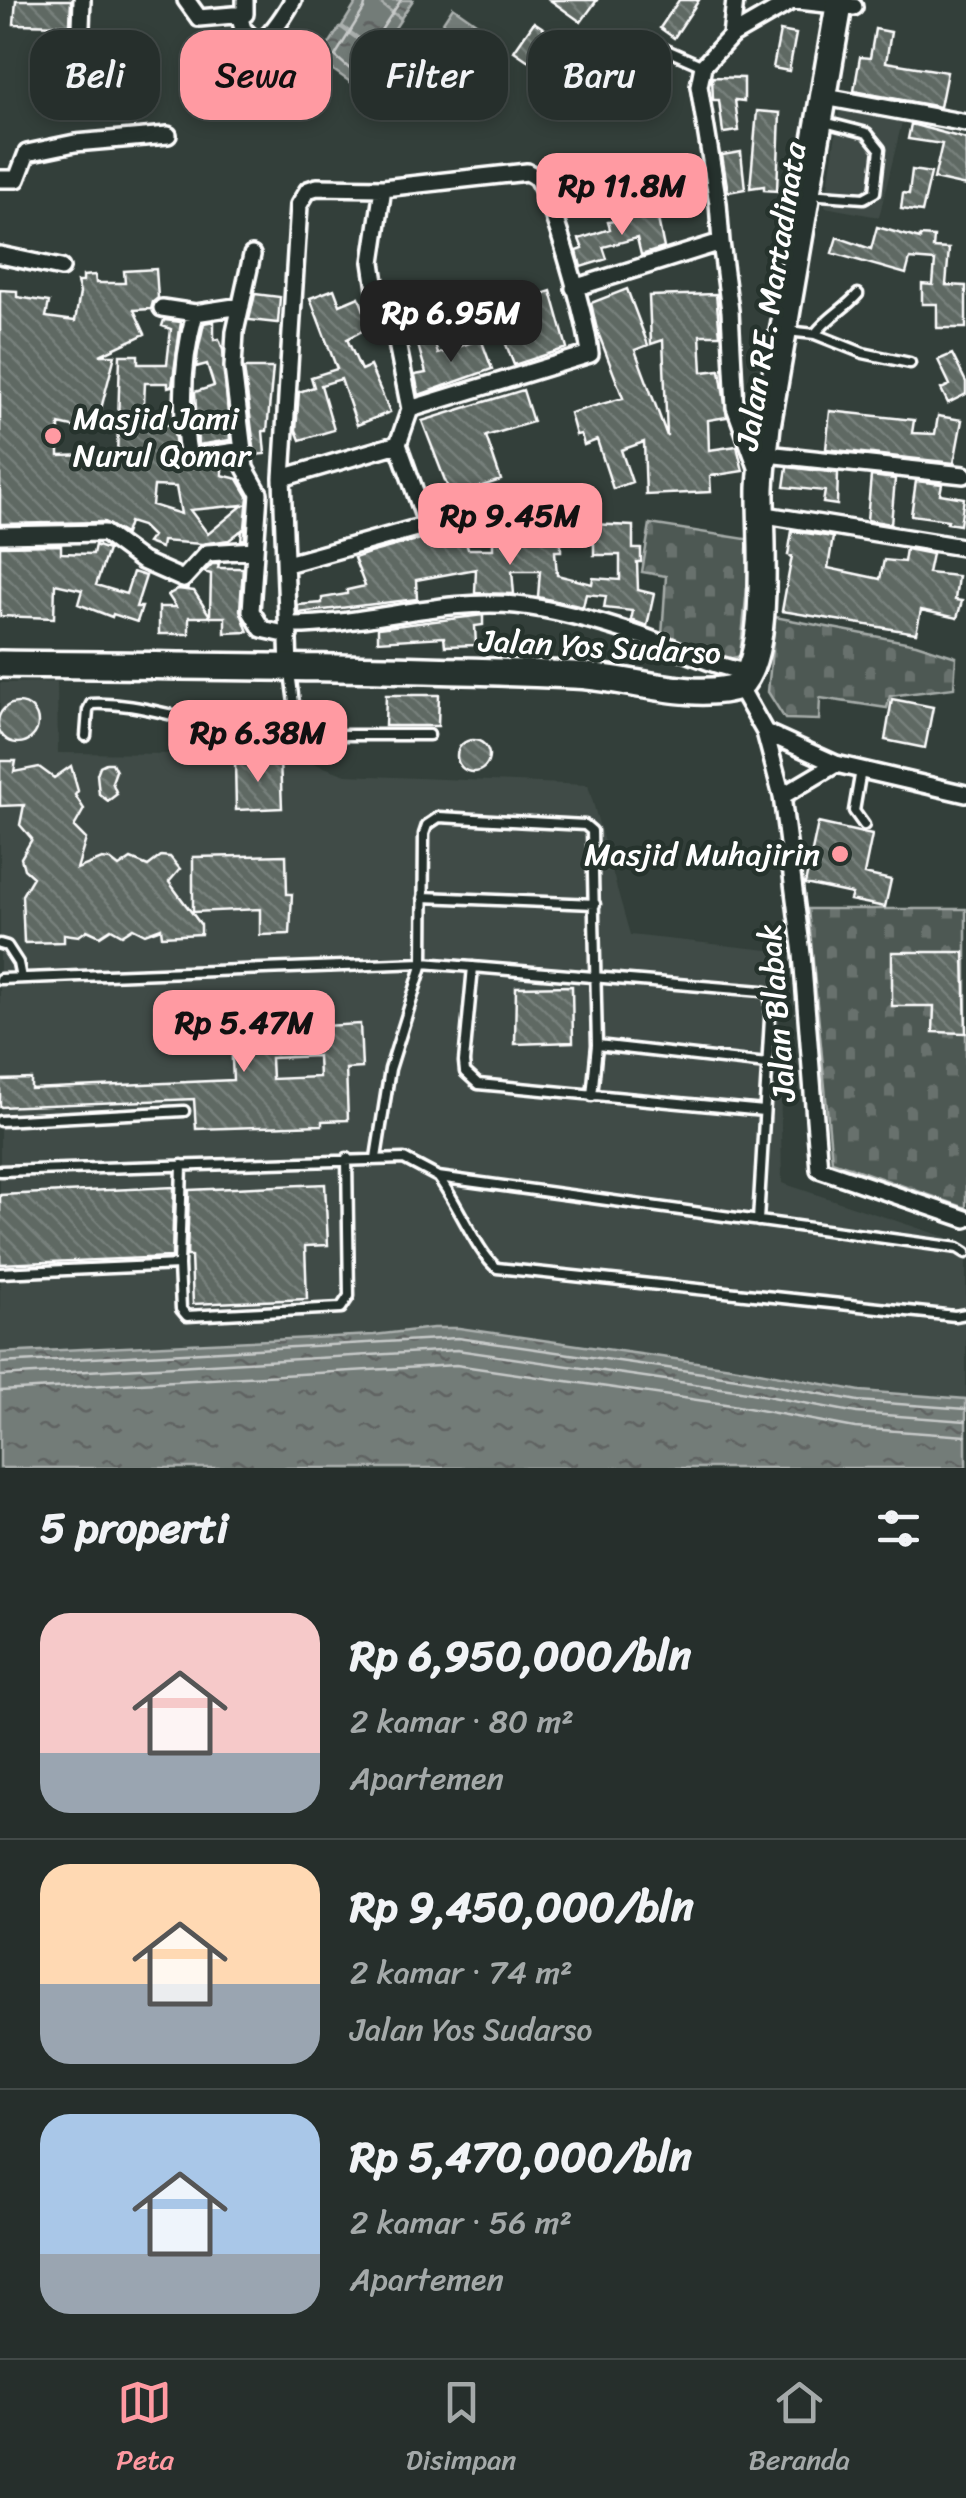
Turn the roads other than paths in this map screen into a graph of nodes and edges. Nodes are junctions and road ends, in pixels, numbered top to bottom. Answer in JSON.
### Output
{"nodes":[{"id":1,"x":82,"y":0,"type":"edge"},
{"id":2,"x":186,"y":0,"type":"edge"},
{"id":3,"x":293,"y":0,"type":"edge"},
{"id":4,"x":735,"y":0,"type":"edge"},
{"id":5,"x":790,"y":1,"type":"edge"},
{"id":6,"x":847,"y":4,"type":"edge"},
{"id":7,"x":242,"y":7,"type":"edge"},
{"id":8,"x":81,"y":27,"type":"dead end"},
{"id":9,"x":276,"y":30,"type":"edge"},
{"id":10,"x":731,"y":36,"type":"junction"},
{"id":11,"x":671,"y":52,"type":"edge"},
{"id":12,"x":703,"y":66,"type":"junction"},
{"id":13,"x":831,"y":107,"type":"junction"},
{"id":14,"x":966,"y":124,"type":"edge"},
{"id":15,"x":168,"y":136,"type":"dead end"},
{"id":16,"x":0,"y":178,"type":"edge"},
{"id":17,"x":383,"y":188,"type":"junction"},
{"id":18,"x":820,"y":195,"type":"junction"},
{"id":19,"x":721,"y":242,"type":"junction"},
{"id":20,"x":0,"y":255,"type":"edge"},
{"id":21,"x":252,"y":255,"type":"dead end"},
{"id":22,"x":62,"y":268,"type":"dead end"},
{"id":23,"x":574,"y":288,"type":"junction"},
{"id":24,"x":858,"y":294,"type":"dead end"},
{"id":25,"x":241,"y":306,"type":"junction"},
{"id":26,"x":162,"y":308,"type":"dead end"},
{"id":27,"x":195,"y":313,"type":"junction"},
{"id":28,"x":798,"y":332,"type":"junction"},
{"id":29,"x":910,"y":364,"type":"dead end"},
{"id":30,"x":410,"y":408,"type":"junction"},
{"id":31,"x":398,"y":444,"type":"junction"},
{"id":32,"x":243,"y":450,"type":"junction"},
{"id":33,"x":776,"y":455,"type":"junction"},
{"id":34,"x":964,"y":474,"type":"dead end"},
{"id":35,"x":282,"y":478,"type":"junction"},
{"id":36,"x":762,"y":479,"type":"junction"},
{"id":37,"x":500,"y":506,"type":"dead end"},
{"id":38,"x":772,"y":516,"type":"junction"},
{"id":39,"x":427,"y":525,"type":"junction"},
{"id":40,"x":0,"y":535,"type":"edge"},
{"id":41,"x":762,"y":543,"type":"junction"},
{"id":42,"x":962,"y":547,"type":"dead end"},
{"id":43,"x":255,"y":550,"type":"junction"},
{"id":44,"x":288,"y":564,"type":"junction"},
{"id":45,"x":288,"y":630,"type":"junction"},
{"id":46,"x":0,"y":664,"type":"edge"},
{"id":47,"x":289,"y":667,"type":"junction"},
{"id":48,"x":746,"y":687,"type":"junction"},
{"id":49,"x":295,"y":711,"type":"junction"},
{"id":50,"x":764,"y":732,"type":"junction"},
{"id":51,"x":429,"y":735,"type":"dead end"},
{"id":52,"x":86,"y":736,"type":"dead end"},
{"id":53,"x":836,"y":764,"type":"junction"},
{"id":54,"x":860,"y":770,"type":"junction"},
{"id":55,"x":966,"y":794,"type":"edge"},
{"id":56,"x":782,"y":796,"type":"junction"},
{"id":57,"x":864,"y":825,"type":"dead end"},
{"id":58,"x":424,"y":897,"type":"junction"},
{"id":59,"x":594,"y":904,"type":"junction"},
{"id":60,"x":0,"y":944,"type":"edge"},
{"id":61,"x":423,"y":963,"type":"junction"},
{"id":62,"x":473,"y":967,"type":"junction"},
{"id":63,"x":20,"y":978,"type":"junction"},
{"id":64,"x":596,"y":978,"type":"junction"},
{"id":65,"x":0,"y":979,"type":"edge"},
{"id":66,"x":598,"y":1046,"type":"junction"},
{"id":67,"x":767,"y":1064,"type":"junction"},
{"id":68,"x":592,"y":1096,"type":"junction"},
{"id":69,"x":184,"y":1112,"type":"dead end"},
{"id":70,"x":764,"y":1112,"type":"junction"},
{"id":71,"x":0,"y":1121,"type":"edge"},
{"id":72,"x":347,"y":1158,"type":"junction"},
{"id":73,"x":376,"y":1158,"type":"junction"},
{"id":74,"x":182,"y":1165,"type":"junction"},
{"id":75,"x":0,"y":1171,"type":"edge"},
{"id":76,"x":438,"y":1177,"type":"junction"},
{"id":77,"x":966,"y":1219,"type":"edge"},
{"id":78,"x":758,"y":1220,"type":"junction"},
{"id":79,"x":966,"y":1253,"type":"edge"},
{"id":80,"x":180,"y":1265,"type":"junction"},
{"id":81,"x":0,"y":1273,"type":"edge"},
{"id":82,"x":966,"y":1314,"type":"edge"}],
"edges":[{"from":1,"to":8,"type":"street"},
{"from":2,"to":7,"type":"street"},
{"from":3,"to":9,"type":"street"},
{"from":4,"to":10,"type":"street"},
{"from":5,"to":6,"type":"street"},
{"from":5,"to":10,"type":"street"},
{"from":6,"to":13,"type":"highway","name":"Jalan RE. Martadinata"},
{"from":10,"to":12,"type":"street"},
{"from":11,"to":12,"type":"lane"},
{"from":12,"to":19,"type":"street"},
{"from":13,"to":14,"type":"street"},
{"from":13,"to":18,"type":"highway","name":"Jalan RE. Martadinata"},
{"from":13,"to":18,"type":"lane"},
{"from":13,"to":28,"type":"highway","name":"Jalan Yos Sudarso"},
{"from":15,"to":16,"type":"street"},
{"from":17,"to":23,"type":"street"},
{"from":17,"to":30,"type":"street"},
{"from":17,"to":35,"type":"street"},
{"from":18,"to":28,"type":"highway","name":"Jalan RE. Martadinata"},
{"from":19,"to":23,"type":"street"},
{"from":19,"to":36,"type":"street"},
{"from":20,"to":22,"type":"street"},
{"from":21,"to":25,"type":"street"},
{"from":23,"to":30,"type":"street"},
{"from":24,"to":28,"type":"lane"},
{"from":25,"to":27,"type":"street"},
{"from":25,"to":32,"type":"street"},
{"from":26,"to":27,"type":"street"},
{"from":27,"to":32,"type":"street"},
{"from":28,"to":29,"type":"lane"},
{"from":28,"to":33,"type":"highway","name":"Jalan RE. Martadinata"},
{"from":28,"to":36,"type":"highway","name":"Jalan Yos Sudarso"},
{"from":30,"to":31,"type":"street"},
{"from":31,"to":35,"type":"street"},
{"from":31,"to":39,"type":"street"},
{"from":32,"to":43,"type":"street"},
{"from":33,"to":34,"type":"street"},
{"from":33,"to":38,"type":"highway","name":"Jalan RE. Martadinata"},
{"from":35,"to":44,"type":"street"},
{"from":36,"to":41,"type":"highway","name":"Jalan Yos Sudarso"},
{"from":37,"to":39,"type":"street"},
{"from":38,"to":41,"type":"highway","name":"Jalan RE. Martadinata"},
{"from":38,"to":42,"type":"street"},
{"from":39,"to":44,"type":"street"},
{"from":40,"to":43,"type":"street"},
{"from":41,"to":48,"type":"highway","name":"Jalan Yos Sudarso"},
{"from":43,"to":45,"type":"street"},
{"from":44,"to":45,"type":"street"},
{"from":45,"to":47,"type":"street"},
{"from":45,"to":48,"type":"street"},
{"from":46,"to":47,"type":"highway","name":"Jalan Yos Sudarso"},
{"from":47,"to":48,"type":"highway","name":"Jalan Yos Sudarso"},
{"from":47,"to":49,"type":"lane"},
{"from":48,"to":50,"type":"street","name":"Jalan Blabak"},
{"from":49,"to":51,"type":"lane"},
{"from":49,"to":52,"type":"lane"},
{"from":50,"to":53,"type":"street"},
{"from":50,"to":56,"type":"street","name":"Jalan Blabak"},
{"from":53,"to":54,"type":"street"},
{"from":53,"to":56,"type":"street"},
{"from":54,"to":55,"type":"street"},
{"from":54,"to":57,"type":"lane"},
{"from":56,"to":77,"type":"street","name":"Jalan Blabak"},
{"from":58,"to":59,"type":"lane"},
{"from":58,"to":59,"type":"lane"},
{"from":58,"to":61,"type":"lane"},
{"from":59,"to":64,"type":"lane"},
{"from":60,"to":63,"type":"lane"},
{"from":61,"to":62,"type":"lane"},
{"from":61,"to":63,"type":"lane"},
{"from":61,"to":73,"type":"lane"},
{"from":62,"to":64,"type":"lane"},
{"from":62,"to":68,"type":"lane"},
{"from":63,"to":65,"type":"lane"},
{"from":64,"to":66,"type":"lane"},
{"from":64,"to":67,"type":"lane"},
{"from":66,"to":67,"type":"lane"},
{"from":66,"to":68,"type":"lane"},
{"from":67,"to":70,"type":"lane"},
{"from":68,"to":70,"type":"lane"},
{"from":69,"to":71,"type":"lane"},
{"from":70,"to":78,"type":"lane"},
{"from":72,"to":73,"type":"lane"},
{"from":72,"to":74,"type":"lane"},
{"from":72,"to":80,"type":"lane"},
{"from":73,"to":76,"type":"lane"},
{"from":74,"to":75,"type":"lane"},
{"from":74,"to":80,"type":"lane"},
{"from":76,"to":78,"type":"lane"},
{"from":76,"to":82,"type":"lane"},
{"from":78,"to":79,"type":"lane"},
{"from":80,"to":81,"type":"lane"}]}
